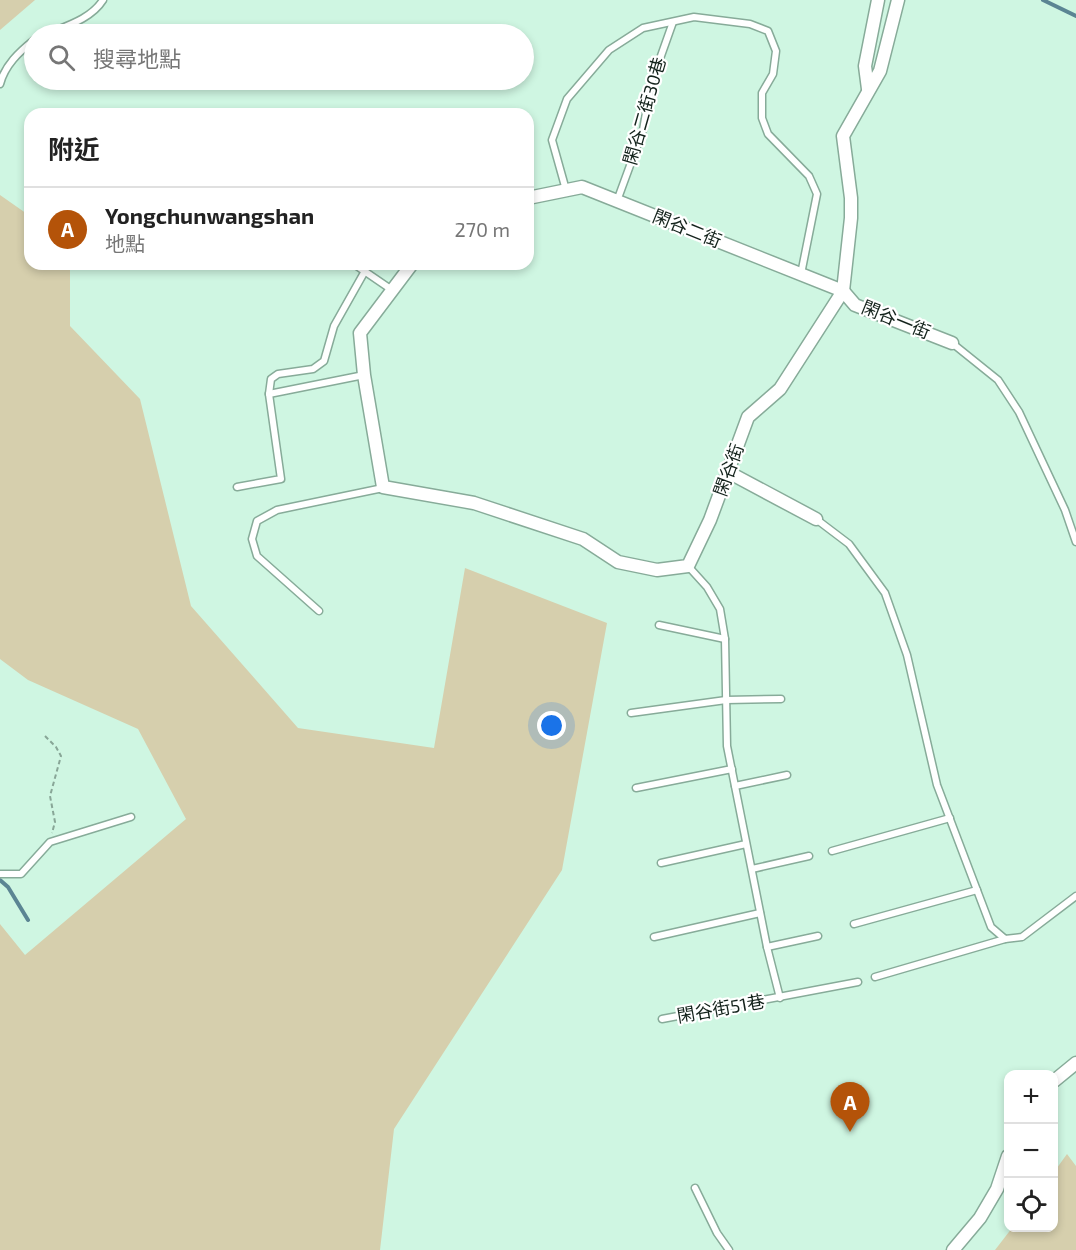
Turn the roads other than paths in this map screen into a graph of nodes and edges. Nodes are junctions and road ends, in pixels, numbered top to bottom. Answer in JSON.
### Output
{"nodes":[{"id":1,"x":103,"y":0,"type":"edge"},
{"id":2,"x":878,"y":0,"type":"edge"},
{"id":3,"x":898,"y":0,"type":"edge"},
{"id":4,"x":673,"y":22,"type":"junction"},
{"id":5,"x":71,"y":24,"type":"edge"},
{"id":6,"x":24,"y":48,"type":"edge"},
{"id":7,"x":0,"y":84,"type":"edge"},
{"id":8,"x":868,"y":89,"type":"junction"},
{"id":9,"x":566,"y":190,"type":"junction"},
{"id":10,"x":534,"y":197,"type":"edge"},
{"id":11,"x":617,"y":201,"type":"junction"},
{"id":12,"x":408,"y":270,"type":"edge"},
{"id":13,"x":365,"y":271,"type":"joint"},
{"id":14,"x":801,"y":274,"type":"junction"},
{"id":15,"x":393,"y":290,"type":"junction"},
{"id":16,"x":843,"y":291,"type":"junction"},
{"id":17,"x":952,"y":343,"type":"joint"},
{"id":18,"x":364,"y":375,"type":"junction"},
{"id":19,"x":269,"y":394,"type":"junction"},
{"id":20,"x":728,"y":472,"type":"junction"},
{"id":21,"x":237,"y":487,"type":"dead end"},
{"id":22,"x":383,"y":488,"type":"junction"},
{"id":23,"x":816,"y":519,"type":"joint"},
{"id":24,"x":1076,"y":542,"type":"edge"},
{"id":25,"x":688,"y":566,"type":"junction"},
{"id":26,"x":319,"y":611,"type":"dead end"},
{"id":27,"x":659,"y":625,"type":"dead end"},
{"id":28,"x":725,"y":639,"type":"junction"},
{"id":29,"x":782,"y":699,"type":"dead end"},
{"id":30,"x":726,"y":700,"type":"junction"},
{"id":31,"x":631,"y":713,"type":"dead end"},
{"id":32,"x":732,"y":769,"type":"junction"},
{"id":33,"x":787,"y":774,"type":"dead end"},
{"id":34,"x":735,"y":786,"type":"junction"},
{"id":35,"x":636,"y":788,"type":"dead end"},
{"id":36,"x":131,"y":817,"type":"dead end"},
{"id":37,"x":950,"y":818,"type":"junction"},
{"id":38,"x":746,"y":844,"type":"junction"},
{"id":39,"x":832,"y":851,"type":"dead end"},
{"id":40,"x":809,"y":856,"type":"dead end"},
{"id":41,"x":662,"y":863,"type":"dead end"},
{"id":42,"x":752,"y":869,"type":"junction"},
{"id":43,"x":0,"y":873,"type":"edge"},
{"id":44,"x":977,"y":890,"type":"junction"},
{"id":45,"x":1076,"y":896,"type":"edge"},
{"id":46,"x":760,"y":913,"type":"junction"},
{"id":47,"x":854,"y":924,"type":"dead end"},
{"id":48,"x":818,"y":936,"type":"dead end"},
{"id":49,"x":654,"y":937,"type":"dead end"},
{"id":50,"x":1005,"y":939,"type":"junction"},
{"id":51,"x":767,"y":946,"type":"junction"},
{"id":52,"x":875,"y":977,"type":"dead end"},
{"id":53,"x":858,"y":982,"type":"dead end"},
{"id":54,"x":780,"y":998,"type":"junction"},
{"id":55,"x":662,"y":1019,"type":"dead end"},
{"id":56,"x":1076,"y":1063,"type":"edge"},
{"id":57,"x":1058,"y":1077,"type":"edge"},
{"id":58,"x":1004,"y":1168,"type":"edge"},
{"id":59,"x":695,"y":1188,"type":"dead end"},
{"id":60,"x":729,"y":1250,"type":"edge"},
{"id":61,"x":953,"y":1250,"type":"edge"}],
"edges":[{"from":1,"to":5,"type":"lane"},
{"from":2,"to":8,"type":"street"},
{"from":3,"to":8,"type":"street","name":"閑谷街"},
{"from":4,"to":9,"type":"lane","name":"閑谷二街30巷"},
{"from":4,"to":11,"type":"lane","name":"閑谷二街30巷"},
{"from":4,"to":14,"type":"lane","name":"閑谷二街30巷"},
{"from":6,"to":7,"type":"lane"},
{"from":8,"to":16,"type":"street","name":"閑谷街"},
{"from":9,"to":10,"type":"street","name":"閑谷二街"},
{"from":9,"to":11,"type":"street","name":"閑谷二街"},
{"from":11,"to":14,"type":"street","name":"閑谷二街"},
{"from":12,"to":15,"type":"street"},
{"from":13,"to":15,"type":"lane"},
{"from":13,"to":19,"type":"lane"},
{"from":14,"to":16,"type":"street","name":"閑谷二街"},
{"from":15,"to":18,"type":"street"},
{"from":16,"to":17,"type":"street","name":"閑谷一街"},
{"from":16,"to":20,"type":"street","name":"閑谷街"},
{"from":17,"to":24,"type":"lane"},
{"from":18,"to":19,"type":"lane"},
{"from":18,"to":22,"type":"street"},
{"from":19,"to":21,"type":"lane"},
{"from":20,"to":23,"type":"street"},
{"from":20,"to":25,"type":"street","name":"閑谷街"},
{"from":22,"to":25,"type":"street"},
{"from":22,"to":26,"type":"lane"},
{"from":23,"to":37,"type":"lane"},
{"from":25,"to":28,"type":"lane","name":"閑谷街51巷"},
{"from":27,"to":28,"type":"lane"},
{"from":28,"to":30,"type":"lane","name":"閑谷街51巷"},
{"from":29,"to":30,"type":"lane"},
{"from":30,"to":31,"type":"lane"},
{"from":30,"to":32,"type":"lane","name":"閑谷街51巷"},
{"from":32,"to":34,"type":"lane","name":"閑谷街51巷"},
{"from":32,"to":35,"type":"lane"},
{"from":33,"to":34,"type":"lane"},
{"from":34,"to":38,"type":"lane","name":"閑谷街51巷"},
{"from":36,"to":43,"type":"lane"},
{"from":37,"to":39,"type":"lane"},
{"from":37,"to":44,"type":"lane"},
{"from":38,"to":41,"type":"lane"},
{"from":38,"to":42,"type":"lane","name":"閑谷街51巷"},
{"from":40,"to":42,"type":"lane"},
{"from":42,"to":46,"type":"lane","name":"閑谷街51巷"},
{"from":44,"to":47,"type":"lane"},
{"from":44,"to":50,"type":"lane"},
{"from":45,"to":50,"type":"lane"},
{"from":46,"to":49,"type":"lane"},
{"from":46,"to":51,"type":"lane","name":"閑谷街51巷"},
{"from":48,"to":51,"type":"lane"},
{"from":50,"to":52,"type":"lane"},
{"from":51,"to":54,"type":"lane","name":"閑谷街51巷"},
{"from":53,"to":54,"type":"lane","name":"閑谷街51巷"},
{"from":54,"to":55,"type":"lane","name":"閑谷街51巷"},
{"from":56,"to":57,"type":"street"},
{"from":58,"to":61,"type":"street"},
{"from":59,"to":60,"type":"lane"}]}
